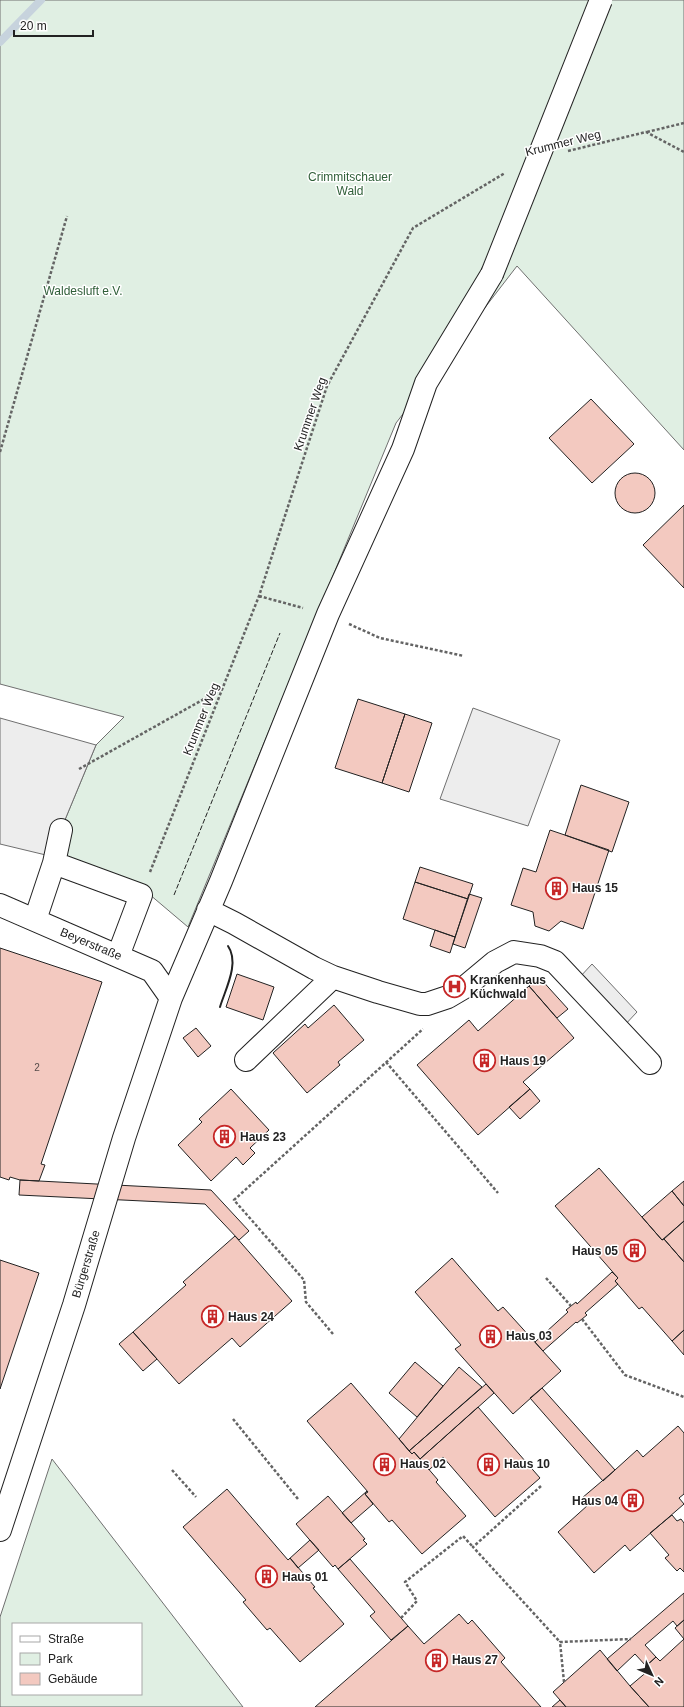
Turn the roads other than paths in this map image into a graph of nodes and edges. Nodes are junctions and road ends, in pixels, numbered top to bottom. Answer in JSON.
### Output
{"nodes":[{"id":1,"x":601,"y":0,"type":"edge"},
{"id":2,"x":61,"y":830,"type":"dead end"},
{"id":3,"x":54,"y":863,"type":"junction"},
{"id":4,"x":0,"y":905,"type":"edge"},
{"id":5,"x":208,"y":910,"type":"junction"},
{"id":6,"x":35,"y":920,"type":"junction"},
{"id":7,"x":118,"y":956,"type":"junction"},
{"id":8,"x":333,"y":977,"type":"junction"},
{"id":9,"x":171,"y":998,"type":"junction"},
{"id":10,"x":246,"y":1060,"type":"dead end"},
{"id":11,"x":650,"y":1063,"type":"dead end"},
{"id":12,"x":0,"y":1530,"type":"edge"}],
"edges":[{"from":1,"to":5,"type":"street","name":"Bürgerstraße","bridge":true},
{"from":2,"to":3,"type":"street"},
{"from":3,"to":6,"type":"street"},
{"from":3,"to":7,"type":"street"},
{"from":4,"to":6,"type":"street","name":"Beyerstraße"},
{"from":5,"to":8,"type":"street"},
{"from":5,"to":9,"type":"street","name":"Bürgerstraße"},
{"from":6,"to":7,"type":"street","name":"Beyerstraße"},
{"from":7,"to":9,"type":"street","name":"Beyerstraße"},
{"from":8,"to":10,"type":"street"},
{"from":8,"to":11,"type":"street"},
{"from":9,"to":12,"type":"street","name":"Bürgerstraße"}]}
